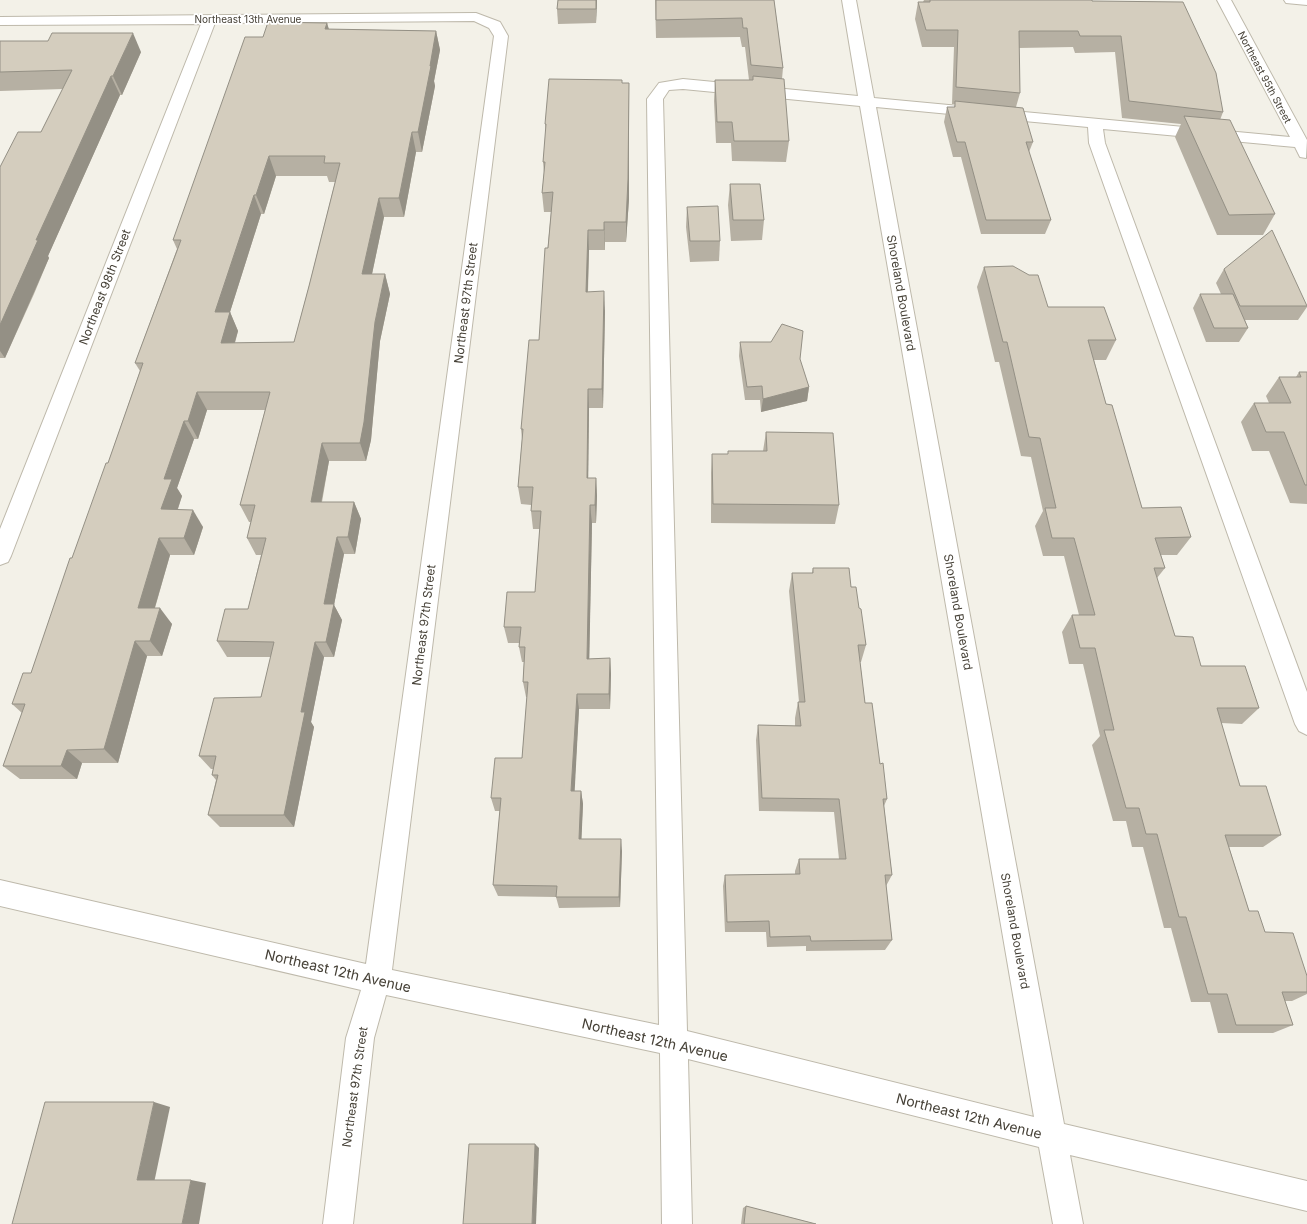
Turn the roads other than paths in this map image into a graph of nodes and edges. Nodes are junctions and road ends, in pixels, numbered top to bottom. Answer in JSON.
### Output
{"nodes":[{"id":1,"x":849,"y":0,"type":"edge"},
{"id":2,"x":1224,"y":0,"type":"edge"},
{"id":3,"x":1291,"y":0,"type":"edge"},
{"id":4,"x":1307,"y":1,"type":"edge"},
{"id":5,"x":210,"y":19,"type":"junction"},
{"id":6,"x":0,"y":21,"type":"edge"},
{"id":7,"x":496,"y":25,"type":"joint"},
{"id":8,"x":867,"y":102,"type":"junction"},
{"id":9,"x":1095,"y":124,"type":"junction"},
{"id":10,"x":1304,"y":149,"type":"edge"},
{"id":11,"x":0,"y":556,"type":"edge"},
{"id":12,"x":1307,"y":724,"type":"edge"},
{"id":13,"x":0,"y":893,"type":"edge"},
{"id":14,"x":377,"y":980,"type":"junction"},
{"id":15,"x":674,"y":1042,"type":"junction"},
{"id":16,"x":1053,"y":1137,"type":"junction"},
{"id":17,"x":1307,"y":1196,"type":"edge"},
{"id":18,"x":338,"y":1224,"type":"edge"},
{"id":19,"x":677,"y":1224,"type":"edge"},
{"id":20,"x":1068,"y":1224,"type":"edge"}],
"edges":[{"from":1,"to":8,"type":"street","name":"Shoreland Boulevard"},
{"from":2,"to":10,"type":"street","name":"Northeast 95th Street"},
{"from":3,"to":4,"type":"street"},
{"from":5,"to":6,"type":"street","name":"Northeast 13th Avenue"},
{"from":5,"to":7,"type":"street","name":"Northeast 13th Avenue"},
{"from":5,"to":11,"type":"street","name":"Northeast 98th Street"},
{"from":7,"to":14,"type":"street","name":"Northeast 97th Street"},
{"from":8,"to":9,"type":"street"},
{"from":8,"to":15,"type":"street"},
{"from":8,"to":16,"type":"street","name":"Shoreland Boulevard"},
{"from":9,"to":10,"type":"street"},
{"from":9,"to":12,"type":"street"},
{"from":13,"to":14,"type":"street","name":"Northeast 12th Avenue"},
{"from":14,"to":15,"type":"street","name":"Northeast 12th Avenue"},
{"from":14,"to":18,"type":"street","name":"Northeast 97th Street"},
{"from":15,"to":16,"type":"street","name":"Northeast 12th Avenue"},
{"from":15,"to":19,"type":"street"},
{"from":16,"to":17,"type":"street","name":"Northeast 12th Avenue"},
{"from":16,"to":20,"type":"street","name":"Shoreland Boulevard"}]}
